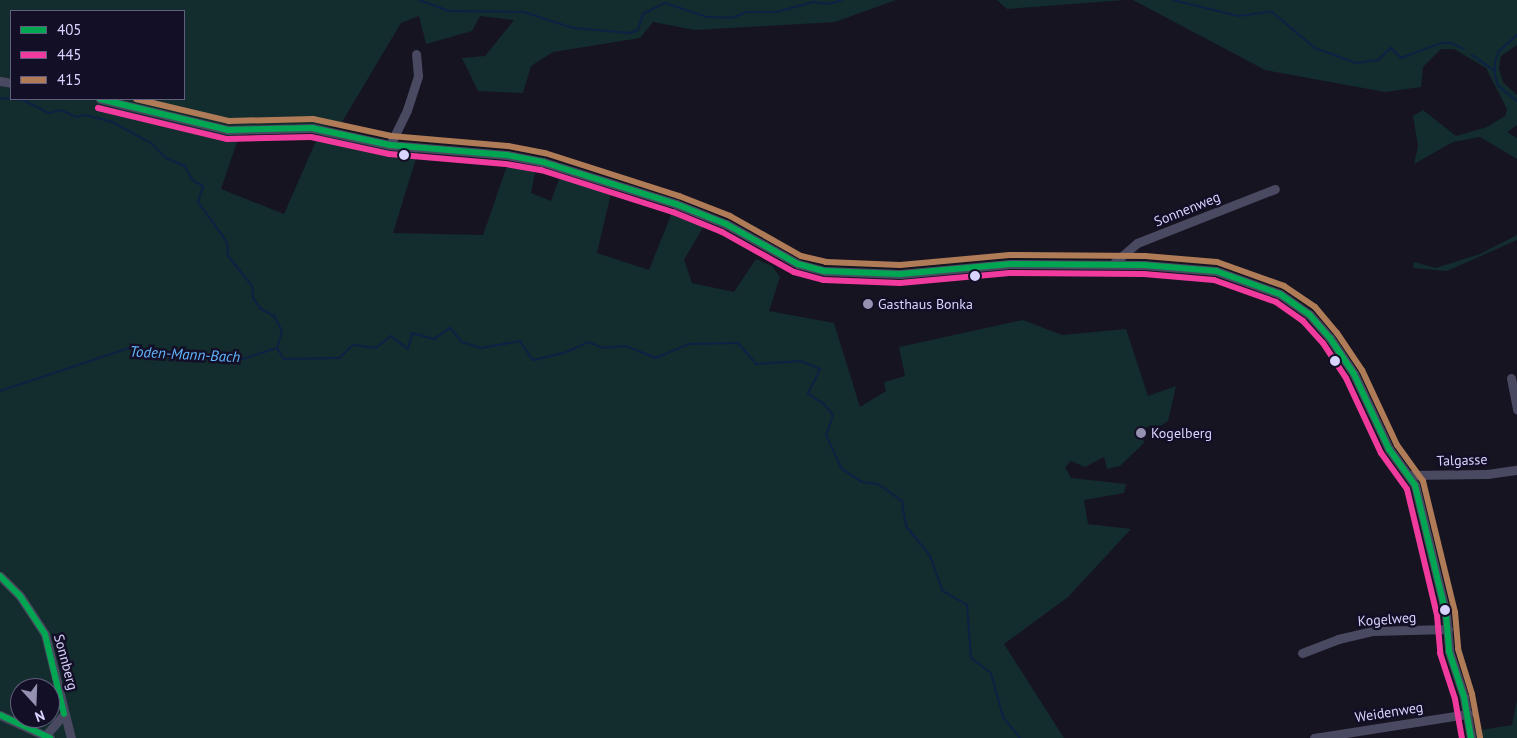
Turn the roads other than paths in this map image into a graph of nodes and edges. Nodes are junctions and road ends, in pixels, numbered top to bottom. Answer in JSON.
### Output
{"nodes":[{"id":1,"x":416,"y":54,"type":"dead end"},
{"id":2,"x":104,"y":100,"type":"edge"},
{"id":3,"x":390,"y":145,"type":"junction"},
{"id":4,"x":1274,"y":189,"type":"dead end"},
{"id":5,"x":1114,"y":263,"type":"junction"},
{"id":6,"x":1511,"y":378,"type":"dead end"},
{"id":7,"x":1517,"y":409,"type":"edge"},
{"id":8,"x":1517,"y":470,"type":"edge"},
{"id":9,"x":1408,"y":475,"type":"junction"},
{"id":10,"x":0,"y":576,"type":"edge"},
{"id":11,"x":1448,"y":629,"type":"junction"},
{"id":12,"x":1302,"y":653,"type":"dead end"},
{"id":13,"x":64,"y":714,"type":"junction"},
{"id":14,"x":1468,"y":714,"type":"junction"},
{"id":15,"x":0,"y":715,"type":"edge"},
{"id":16,"x":47,"y":737,"type":"edge"},
{"id":17,"x":71,"y":738,"type":"edge"},
{"id":18,"x":1314,"y":738,"type":"edge"},
{"id":19,"x":1471,"y":738,"type":"edge"}],
"edges":[{"from":1,"to":3,"type":"street"},
{"from":2,"to":3,"type":"street"},
{"from":3,"to":5,"type":"street"},
{"from":4,"to":5,"type":"street","name":"Sonnenweg"},
{"from":5,"to":9,"type":"street"},
{"from":6,"to":7,"type":"street"},
{"from":8,"to":9,"type":"street","name":"Talgasse"},
{"from":9,"to":11,"type":"street"},
{"from":10,"to":13,"type":"street","name":"Sonnberg"},
{"from":11,"to":12,"type":"street","name":"Kogelweg"},
{"from":11,"to":14,"type":"street"},
{"from":13,"to":16,"type":"street"},
{"from":13,"to":17,"type":"street","name":"Sonnberg"},
{"from":14,"to":18,"type":"street","name":"Weidenweg"},
{"from":14,"to":19,"type":"street"},
{"from":15,"to":16,"type":"street"}]}
